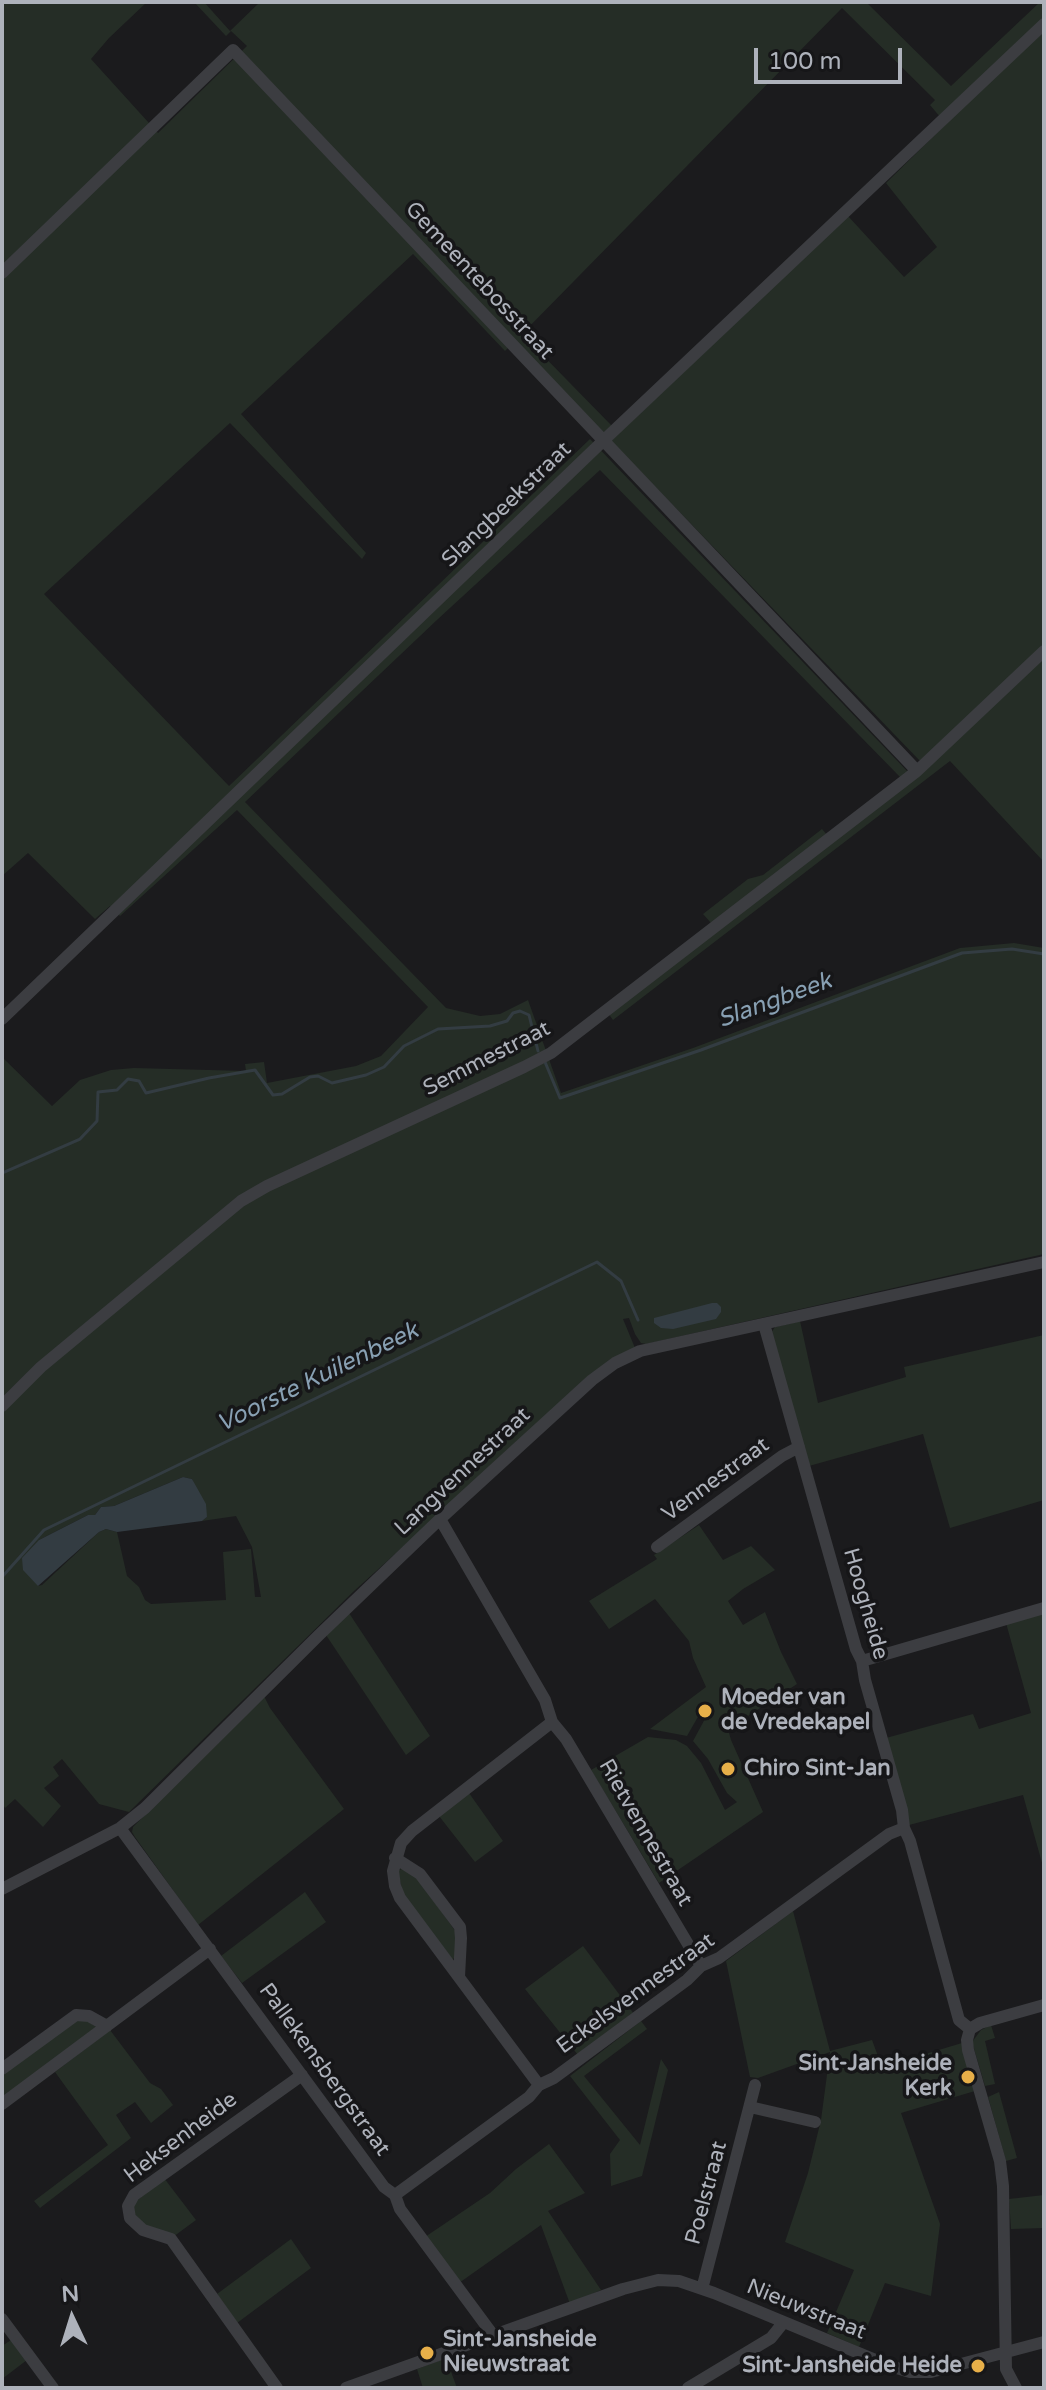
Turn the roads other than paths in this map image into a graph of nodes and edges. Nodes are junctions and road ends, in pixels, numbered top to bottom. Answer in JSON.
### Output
{"nodes":[{"id":1,"x":1044,"y":24,"type":"edge"},
{"id":2,"x":2,"y":273,"type":"edge"},
{"id":3,"x":603,"y":441,"type":"junction"},
{"id":4,"x":1044,"y":651,"type":"edge"},
{"id":5,"x":917,"y":771,"type":"junction"},
{"id":6,"x":2,"y":1019,"type":"edge"},
{"id":7,"x":1044,"y":1262,"type":"edge"},
{"id":8,"x":764,"y":1324,"type":"junction"},
{"id":9,"x":2,"y":1406,"type":"edge"},
{"id":10,"x":799,"y":1447,"type":"junction"},
{"id":11,"x":440,"y":1519,"type":"junction"},
{"id":12,"x":657,"y":1547,"type":"dead end"},
{"id":13,"x":1044,"y":1608,"type":"edge"},
{"id":14,"x":862,"y":1661,"type":"junction"},
{"id":15,"x":552,"y":1722,"type":"junction"},
{"id":16,"x":120,"y":1828,"type":"junction"},
{"id":17,"x":904,"y":1828,"type":"junction"},
{"id":18,"x":395,"y":1858,"type":"junction"},
{"id":19,"x":2,"y":1889,"type":"edge"},
{"id":20,"x":210,"y":1949,"type":"junction"},
{"id":21,"x":701,"y":1966,"type":"junction"},
{"id":22,"x":459,"y":1977,"type":"junction"},
{"id":23,"x":1044,"y":2005,"type":"edge"},
{"id":24,"x":107,"y":2026,"type":"junction"},
{"id":25,"x":970,"y":2029,"type":"junction"},
{"id":26,"x":2,"y":2069,"type":"edge"},
{"id":27,"x":302,"y":2075,"type":"junction"},
{"id":28,"x":539,"y":2085,"type":"junction"},
{"id":29,"x":755,"y":2085,"type":"dead end"},
{"id":30,"x":2,"y":2104,"type":"edge"},
{"id":31,"x":750,"y":2107,"type":"junction"},
{"id":32,"x":815,"y":2122,"type":"dead end"},
{"id":33,"x":395,"y":2195,"type":"junction"},
{"id":34,"x":702,"y":2289,"type":"junction"},
{"id":35,"x":2,"y":2319,"type":"edge"},
{"id":36,"x":783,"y":2323,"type":"junction"},
{"id":37,"x":493,"y":2335,"type":"junction"},
{"id":38,"x":1044,"y":2342,"type":"edge"},
{"id":39,"x":1006,"y":2352,"type":"junction"},
{"id":40,"x":53,"y":2388,"type":"edge"},
{"id":41,"x":277,"y":2388,"type":"edge"},
{"id":42,"x":346,"y":2388,"type":"edge"},
{"id":43,"x":688,"y":2388,"type":"edge"},
{"id":44,"x":1016,"y":2388,"type":"edge"}],
"edges":[{"from":1,"to":3,"type":"street","name":"Slangbeekstraat"},
{"from":2,"to":3,"type":"street","name":"Gemeentebosstraat"},
{"from":3,"to":5,"type":"street","name":"Gemeentebosstraat"},
{"from":3,"to":6,"type":"street","name":"Slangbeekstraat"},
{"from":4,"to":5,"type":"street","name":"Semmestraat"},
{"from":5,"to":9,"type":"street","name":"Semmestraat"},
{"from":7,"to":8,"type":"street","name":"Langvennestraat"},
{"from":8,"to":10,"type":"street","name":"Hoogheide"},
{"from":8,"to":11,"type":"street","name":"Langvennestraat"},
{"from":10,"to":12,"type":"street","name":"Vennestraat"},
{"from":10,"to":14,"type":"street","name":"Hoogheide"},
{"from":11,"to":15,"type":"street","name":"Rietvennestraat"},
{"from":11,"to":16,"type":"street","name":"Langvennestraat"},
{"from":13,"to":14,"type":"street"},
{"from":14,"to":17,"type":"street","name":"Hoogheide"},
{"from":15,"to":18,"type":"street"},
{"from":15,"to":21,"type":"street","name":"Rietvennestraat"},
{"from":16,"to":19,"type":"street","name":"Langvennestraat"},
{"from":16,"to":20,"type":"street","name":"Pallekensbergstraat"},
{"from":17,"to":21,"type":"street","name":"Eckelsvennestraat"},
{"from":17,"to":25,"type":"street","name":"Hoogheide"},
{"from":18,"to":22,"type":"street"},
{"from":18,"to":22,"type":"street"},
{"from":20,"to":24,"type":"street"},
{"from":20,"to":27,"type":"street","name":"Pallekensbergstraat"},
{"from":21,"to":28,"type":"street","name":"Eckelsvennestraat"},
{"from":22,"to":28,"type":"street"},
{"from":23,"to":25,"type":"street"},
{"from":24,"to":26,"type":"street"},
{"from":24,"to":30,"type":"street"},
{"from":25,"to":39,"type":"street"},
{"from":27,"to":33,"type":"street","name":"Pallekensbergstraat"},
{"from":27,"to":41,"type":"street","name":"Heksenheide"},
{"from":28,"to":33,"type":"street","name":"Eckelsvennestraat"},
{"from":29,"to":31,"type":"street","name":"Poelstraat"},
{"from":31,"to":32,"type":"street"},
{"from":31,"to":34,"type":"street","name":"Poelstraat"},
{"from":33,"to":37,"type":"street","name":"Pallekensbergstraat"},
{"from":34,"to":36,"type":"street","name":"Nieuwstraat"},
{"from":34,"to":37,"type":"street","name":"Nieuwstraat"},
{"from":35,"to":40,"type":"street"},
{"from":36,"to":39,"type":"street","name":"Nieuwstraat"},
{"from":36,"to":43,"type":"street"},
{"from":37,"to":42,"type":"street","name":"Nieuwstraat"},
{"from":38,"to":39,"type":"street","name":"Nieuwstraat"},
{"from":39,"to":44,"type":"street"}]}
